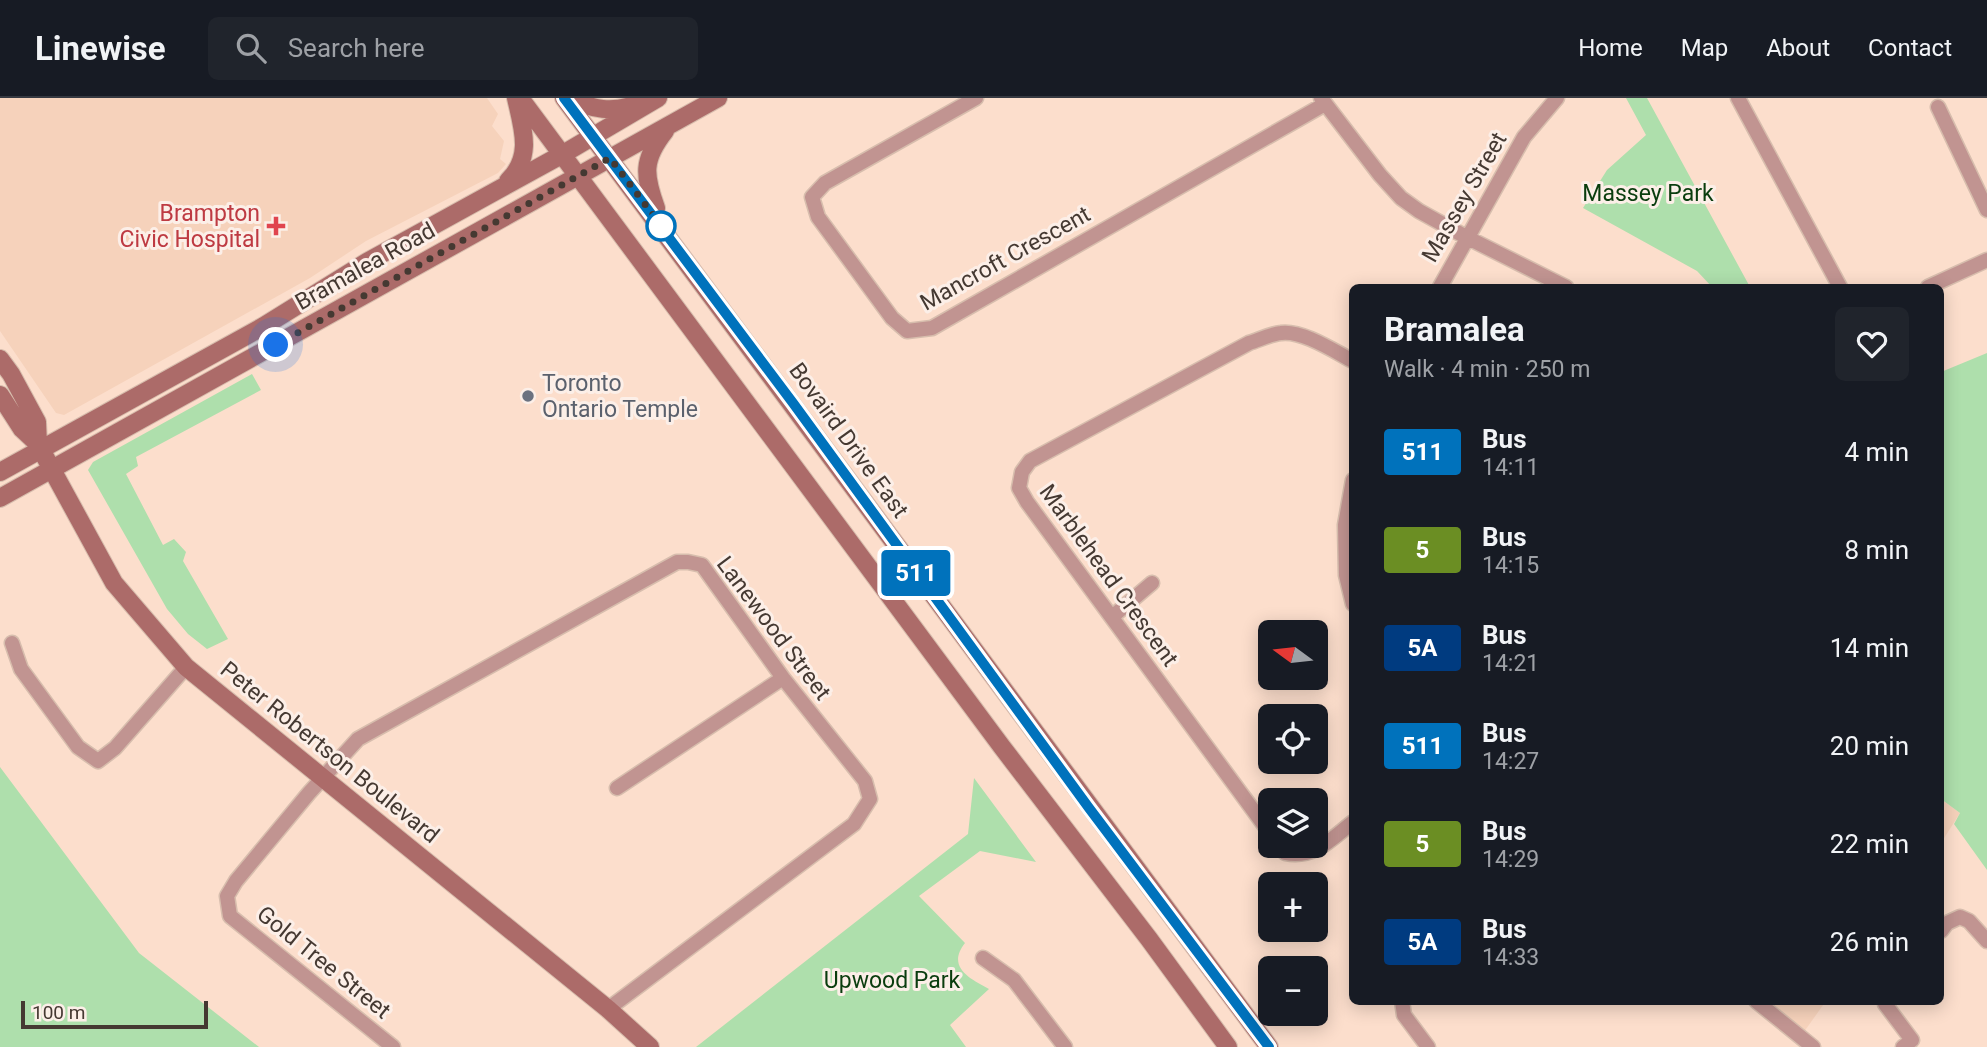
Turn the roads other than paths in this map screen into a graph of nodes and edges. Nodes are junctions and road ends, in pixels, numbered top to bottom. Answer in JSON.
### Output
{"nodes":[{"id":1,"x":518,"y":98,"type":"edge"},
{"id":2,"x":565,"y":98,"type":"edge"},
{"id":3,"x":570,"y":98,"type":"edge"},
{"id":4,"x":656,"y":98,"type":"edge"},
{"id":5,"x":718,"y":98,"type":"edge"},
{"id":6,"x":976,"y":98,"type":"edge"},
{"id":7,"x":1557,"y":98,"type":"edge"},
{"id":8,"x":1738,"y":98,"type":"edge"},
{"id":9,"x":1323,"y":101,"type":"edge"},
{"id":10,"x":1938,"y":107,"type":"dead end"},
{"id":11,"x":670,"y":125,"type":"junction"},
{"id":12,"x":594,"y":136,"type":"junction"},
{"id":13,"x":563,"y":154,"type":"junction"},
{"id":14,"x":610,"y":158,"type":"junction"},
{"id":15,"x":578,"y":176,"type":"junction"},
{"id":16,"x":503,"y":186,"type":"junction"},
{"id":17,"x":1987,"y":210,"type":"edge"},
{"id":18,"x":663,"y":228,"type":"junction"},
{"id":19,"x":1466,"y":237,"type":"junction"},
{"id":20,"x":1987,"y":260,"type":"edge"},
{"id":21,"x":1442,"y":284,"type":"edge"},
{"id":22,"x":1560,"y":284,"type":"edge"},
{"id":23,"x":1838,"y":284,"type":"edge"},
{"id":24,"x":1934,"y":284,"type":"edge"},
{"id":25,"x":0,"y":359,"type":"edge"},
{"id":26,"x":1349,"y":359,"type":"edge"},
{"id":27,"x":0,"y":395,"type":"edge"},
{"id":28,"x":39,"y":447,"type":"junction"},
{"id":29,"x":51,"y":469,"type":"junction"},
{"id":30,"x":0,"y":472,"type":"edge"},
{"id":31,"x":0,"y":498,"type":"edge"},
{"id":32,"x":1349,"y":502,"type":"edge"},
{"id":33,"x":1152,"y":583,"type":"dead end"},
{"id":34,"x":1349,"y":587,"type":"edge"},
{"id":35,"x":1112,"y":617,"type":"junction"},
{"id":36,"x":12,"y":643,"type":"dead end"},
{"id":37,"x":186,"y":667,"type":"junction"},
{"id":38,"x":783,"y":678,"type":"junction"},
{"id":39,"x":324,"y":777,"type":"junction"},
{"id":40,"x":617,"y":788,"type":"dead end"},
{"id":41,"x":1258,"y":817,"type":"edge"},
{"id":42,"x":1349,"y":825,"type":"edge"},
{"id":43,"x":1328,"y":841,"type":"edge"},
{"id":44,"x":1944,"y":927,"type":"edge"},
{"id":45,"x":1987,"y":941,"type":"edge"},
{"id":46,"x":983,"y":958,"type":"dead end"},
{"id":47,"x":1403,"y":1005,"type":"edge"},
{"id":48,"x":1761,"y":1005,"type":"edge"},
{"id":49,"x":1886,"y":1005,"type":"edge"},
{"id":50,"x":608,"y":1009,"type":"junction"},
{"id":51,"x":1911,"y":1045,"type":"edge"},
{"id":52,"x":393,"y":1047,"type":"edge"},
{"id":53,"x":650,"y":1047,"type":"edge"},
{"id":54,"x":1065,"y":1047,"type":"edge"},
{"id":55,"x":1228,"y":1047,"type":"edge"},
{"id":56,"x":1269,"y":1047,"type":"edge"},
{"id":57,"x":1428,"y":1047,"type":"edge"},
{"id":58,"x":1813,"y":1047,"type":"edge"}],
"edges":[{"from":1,"to":13,"type":"main road"},
{"from":1,"to":16,"type":"main road"},
{"from":2,"to":12,"type":"main road","name":"Bovaird Drive East"},
{"from":3,"to":4,"type":"main road"},
{"from":4,"to":12,"type":"main road","name":"Bramalea Road"},
{"from":5,"to":11,"type":"main road","name":"Bramalea Road"},
{"from":6,"to":9,"type":"street","name":"Mancroft Crescent"},
{"from":7,"to":19,"type":"street","name":"Massey Street"},
{"from":8,"to":23,"type":"street"},
{"from":9,"to":19,"type":"street","name":"Mancroft Crescent"},
{"from":10,"to":17,"type":"street"},
{"from":11,"to":14,"type":"main road","name":"Bramalea Road"},
{"from":11,"to":18,"type":"main road"},
{"from":12,"to":13,"type":"main road","name":"Bramalea Road"},
{"from":12,"to":14,"type":"main road","name":"Bovaird Drive East"},
{"from":13,"to":15,"type":"main road"},
{"from":13,"to":16,"type":"main road","name":"Bramalea Road"},
{"from":14,"to":15,"type":"main road","name":"Bramalea Road"},
{"from":14,"to":18,"type":"main road","name":"Bovaird Drive East"},
{"from":15,"to":29,"type":"main road","name":"Bramalea Road"},
{"from":15,"to":55,"type":"main road"},
{"from":16,"to":28,"type":"main road","name":"Bramalea Road"},
{"from":18,"to":56,"type":"main road","name":"Bovaird Drive East"},
{"from":19,"to":21,"type":"street","name":"Massey Street"},
{"from":19,"to":22,"type":"street","name":"Mancroft Crescent"},
{"from":20,"to":24,"type":"street"},
{"from":25,"to":28,"type":"main road","name":"Peter Robertson Boulevard"},
{"from":26,"to":35,"type":"street","name":"Marblehead Crescent"},
{"from":27,"to":28,"type":"main road","name":"Peter Robertson Boulevard"},
{"from":28,"to":29,"type":"main road","name":"Peter Robertson Boulevard"},
{"from":28,"to":30,"type":"main road","name":"Bramalea Road"},
{"from":29,"to":31,"type":"main road","name":"Bramalea Road"},
{"from":29,"to":37,"type":"main road","name":"Peter Robertson Boulevard"},
{"from":32,"to":34,"type":"street"},
{"from":33,"to":35,"type":"street"},
{"from":35,"to":41,"type":"street","name":"Marblehead Crescent"},
{"from":36,"to":37,"type":"street"},
{"from":37,"to":39,"type":"main road","name":"Peter Robertson Boulevard"},
{"from":38,"to":39,"type":"street","name":"Lanewood Street"},
{"from":38,"to":40,"type":"street"},
{"from":38,"to":50,"type":"street","name":"Lanewood Street"},
{"from":39,"to":50,"type":"main road","name":"Peter Robertson Boulevard"},
{"from":39,"to":52,"type":"street","name":"Gold Tree Street"},
{"from":42,"to":43,"type":"street"},
{"from":44,"to":45,"type":"street"},
{"from":46,"to":54,"type":"street"},
{"from":47,"to":57,"type":"street"},
{"from":48,"to":58,"type":"street"},
{"from":49,"to":51,"type":"street"},
{"from":50,"to":53,"type":"main road","name":"Peter Robertson Boulevard"}]}
